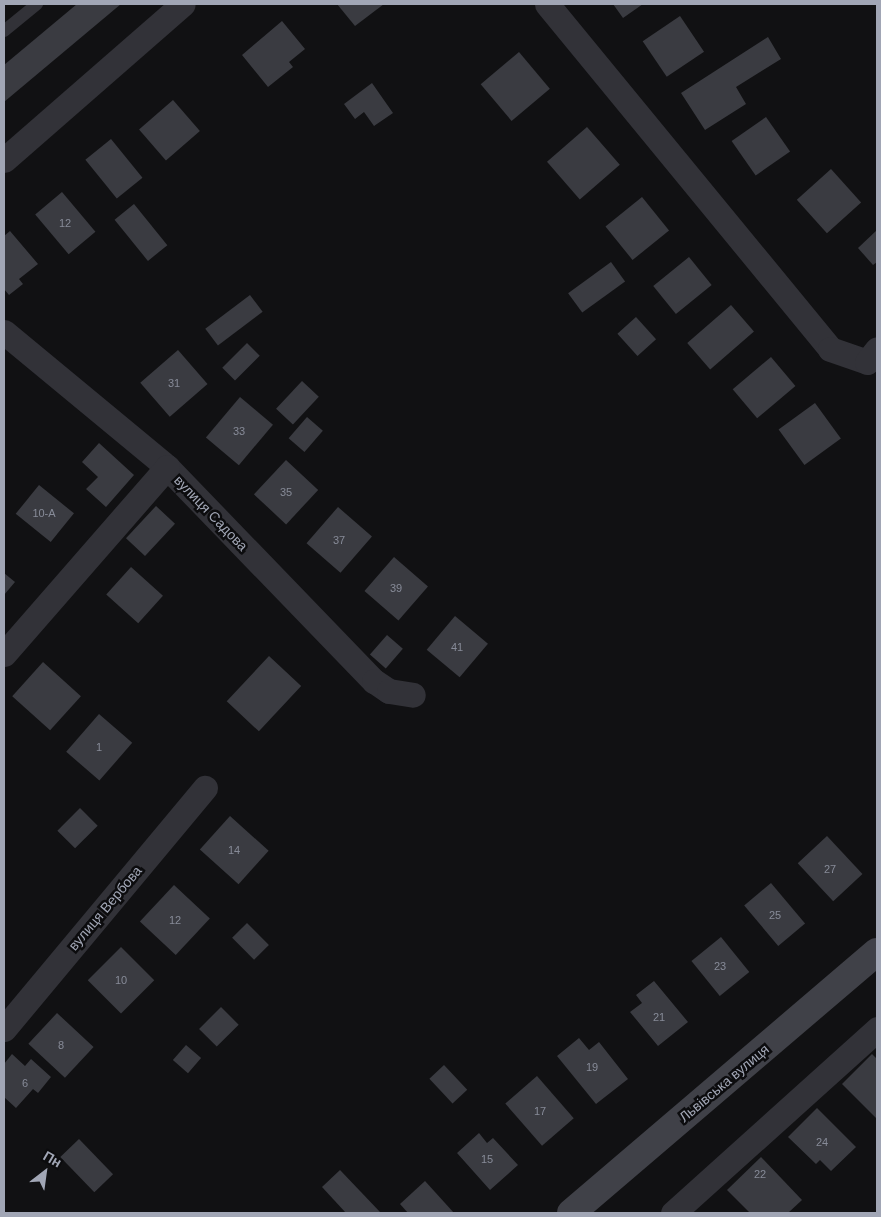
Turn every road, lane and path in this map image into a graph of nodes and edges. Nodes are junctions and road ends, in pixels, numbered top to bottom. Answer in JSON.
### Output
{"nodes":[{"id":1,"x":37,"y":4,"type":"edge"},
{"id":2,"x":183,"y":4,"type":"edge"},
{"id":3,"x":547,"y":4,"type":"edge"},
{"id":4,"x":4,"y":31,"type":"edge"},
{"id":5,"x":4,"y":160,"type":"edge"},
{"id":6,"x":4,"y":332,"type":"edge"},
{"id":7,"x":877,"y":349,"type":"edge"},
{"id":8,"x":167,"y":467,"type":"junction"},
{"id":9,"x":4,"y":654,"type":"edge"},
{"id":10,"x":413,"y":695,"type":"dead end"},
{"id":11,"x":205,"y":788,"type":"dead end"},
{"id":12,"x":877,"y":952,"type":"edge"},
{"id":13,"x":4,"y":1029,"type":"edge"},
{"id":14,"x":877,"y":1029,"type":"edge"},
{"id":15,"x":571,"y":1213,"type":"edge"},
{"id":16,"x":673,"y":1213,"type":"edge"}],
"edges":[{"from":1,"to":4,"type":"lane"},
{"from":2,"to":5,"type":"street"},
{"from":3,"to":7,"type":"street"},
{"from":6,"to":8,"type":"street","name":"вулиця Садова"},
{"from":8,"to":9,"type":"street"},
{"from":8,"to":10,"type":"street","name":"вулиця Садова"},
{"from":11,"to":13,"type":"street","name":"вулиця Вербова"},
{"from":12,"to":15,"type":"street","name":"Львівська вулиця"},
{"from":14,"to":16,"type":"street"}]}
